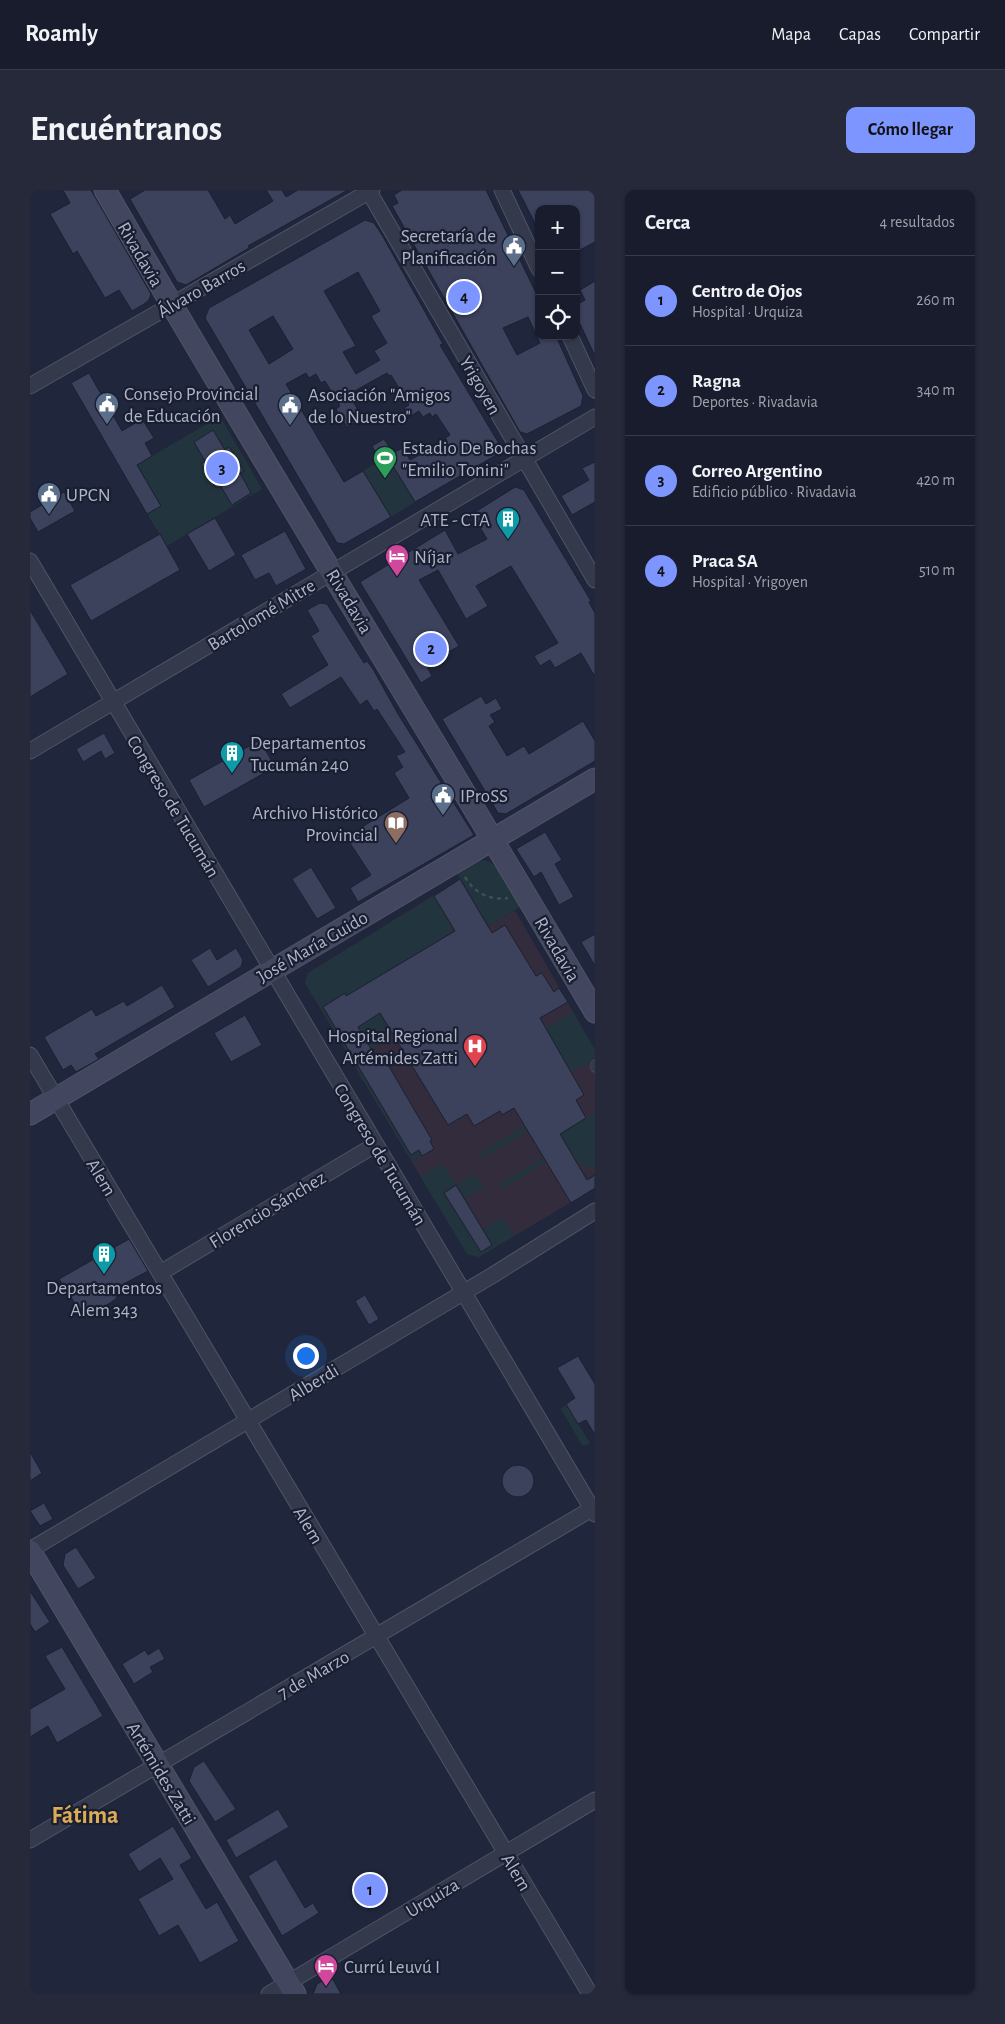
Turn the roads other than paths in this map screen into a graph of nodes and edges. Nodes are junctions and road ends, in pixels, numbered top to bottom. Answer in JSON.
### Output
{"nodes":[{"id":1,"x":105,"y":190,"type":"edge"},
{"id":2,"x":502,"y":190,"type":"edge"},
{"id":3,"x":370,"y":191,"type":"edge"},
{"id":4,"x":535,"y":260,"type":"edge"},
{"id":5,"x":171,"y":305,"type":"junction"},
{"id":6,"x":572,"y":340,"type":"edge"},
{"id":7,"x":30,"y":386,"type":"edge"},
{"id":8,"x":595,"y":390,"type":"edge"},
{"id":9,"x":595,"y":417,"type":"edge"},
{"id":10,"x":524,"y":459,"type":"junction"},
{"id":11,"x":30,"y":562,"type":"edge"},
{"id":12,"x":332,"y":572,"type":"junction"},
{"id":13,"x":595,"y":580,"type":"edge"},
{"id":14,"x":113,"y":702,"type":"junction"},
{"id":15,"x":30,"y":751,"type":"edge"},
{"id":16,"x":595,"y":779,"type":"edge"},
{"id":17,"x":494,"y":840,"type":"junction"},
{"id":18,"x":271,"y":970,"type":"junction"},
{"id":19,"x":595,"y":1012,"type":"edge"},
{"id":20,"x":30,"y":1055,"type":"edge"},
{"id":21,"x":56,"y":1099,"type":"junction"},
{"id":22,"x":30,"y":1114,"type":"edge"},
{"id":23,"x":375,"y":1145,"type":"junction"},
{"id":24,"x":595,"y":1210,"type":"edge"},
{"id":25,"x":160,"y":1273,"type":"junction"},
{"id":26,"x":463,"y":1292,"type":"junction"},
{"id":27,"x":248,"y":1421,"type":"junction"},
{"id":28,"x":594,"y":1510,"type":"edge"},
{"id":29,"x":30,"y":1551,"type":"edge"},
{"id":30,"x":376,"y":1636,"type":"junction"},
{"id":31,"x":158,"y":1765,"type":"junction"},
{"id":32,"x":595,"y":1800,"type":"edge"},
{"id":33,"x":30,"y":1840,"type":"edge"},
{"id":34,"x":506,"y":1853,"type":"junction"},
{"id":35,"x":292,"y":1988,"type":"edge"},
{"id":36,"x":268,"y":1994,"type":"edge"},
{"id":37,"x":590,"y":1994,"type":"edge"}],
"edges":[{"from":1,"to":5,"type":"main road","name":"Rivadavia"},
{"from":2,"to":4,"type":"street"},
{"from":3,"to":5,"type":"street","name":"Álvaro Barros"},
{"from":3,"to":10,"type":"street","name":"Yrigoyen"},
{"from":5,"to":7,"type":"street","name":"Álvaro Barros"},
{"from":5,"to":12,"type":"main road","name":"Rivadavia"},
{"from":6,"to":8,"type":"street"},
{"from":9,"to":10,"type":"street","name":"Bartolomé Mitre"},
{"from":10,"to":12,"type":"street","name":"Bartolomé Mitre"},
{"from":10,"to":13,"type":"street","name":"Yrigoyen"},
{"from":11,"to":14,"type":"street","name":"Congreso de Tucumán"},
{"from":12,"to":14,"type":"street","name":"Bartolomé Mitre"},
{"from":12,"to":17,"type":"main road","name":"Rivadavia"},
{"from":14,"to":15,"type":"street","name":"Bartolomé Mitre"},
{"from":14,"to":18,"type":"street","name":"Congreso de Tucumán"},
{"from":16,"to":17,"type":"main road","name":"José María Guido"},
{"from":17,"to":18,"type":"main road","name":"José María Guido"},
{"from":17,"to":19,"type":"main road","name":"Rivadavia"},
{"from":18,"to":21,"type":"main road","name":"José María Guido"},
{"from":18,"to":23,"type":"street","name":"Congreso de Tucumán"},
{"from":20,"to":21,"type":"street","name":"Alem"},
{"from":21,"to":22,"type":"main road","name":"José María Guido"},
{"from":21,"to":25,"type":"street","name":"Alem"},
{"from":23,"to":25,"type":"street","name":"Florencio Sánchez"},
{"from":23,"to":26,"type":"street","name":"Congreso de Tucumán"},
{"from":24,"to":26,"type":"street","name":"Alberdi"},
{"from":25,"to":27,"type":"street","name":"Alem"},
{"from":26,"to":27,"type":"street","name":"Alberdi"},
{"from":26,"to":28,"type":"street","name":"Congreso de Tucumán"},
{"from":27,"to":29,"type":"street","name":"Alberdi"},
{"from":27,"to":30,"type":"street","name":"Alem"},
{"from":28,"to":30,"type":"street","name":"7 de Marzo"},
{"from":29,"to":31,"type":"main road","name":"Artémides Zatti"},
{"from":30,"to":31,"type":"street","name":"7 de Marzo"},
{"from":30,"to":34,"type":"street","name":"Alem"},
{"from":31,"to":33,"type":"street","name":"7 de Marzo"},
{"from":31,"to":35,"type":"main road","name":"Artémides Zatti"},
{"from":32,"to":34,"type":"street","name":"Urquiza"},
{"from":34,"to":35,"type":"street","name":"Urquiza"},
{"from":34,"to":37,"type":"street","name":"Alem"},
{"from":35,"to":36,"type":"street","name":"Urquiza"}]}
